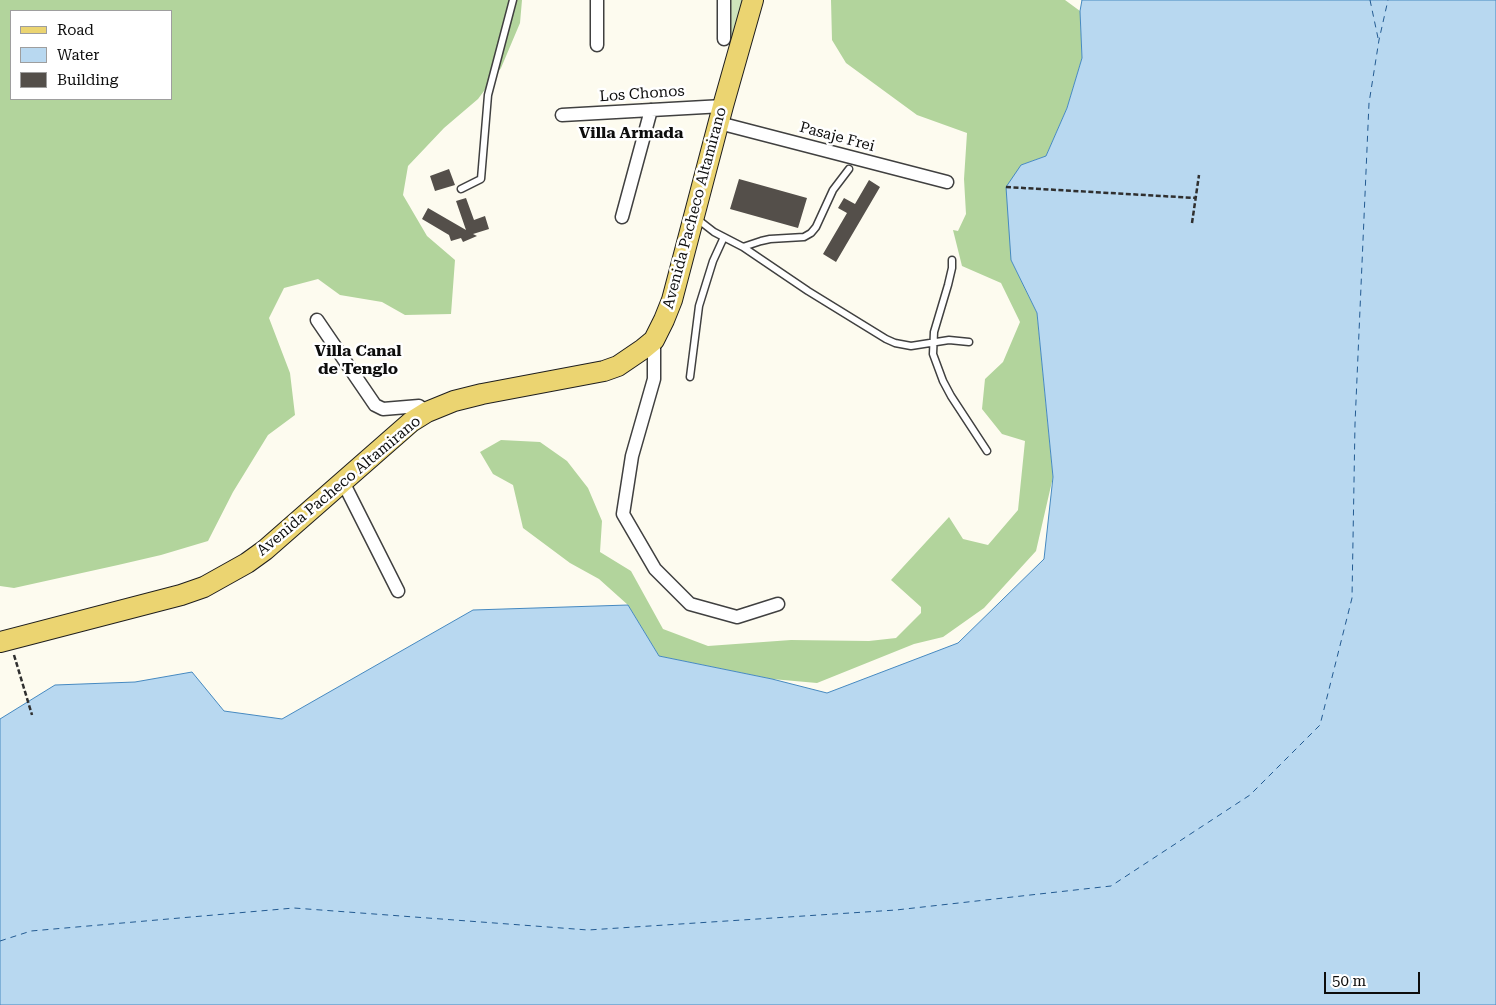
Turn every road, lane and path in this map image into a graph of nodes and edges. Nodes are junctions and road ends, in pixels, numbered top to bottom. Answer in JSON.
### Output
{"nodes":[{"id":1,"x":513,"y":0,"type":"edge"},
{"id":2,"x":597,"y":0,"type":"edge"},
{"id":3,"x":724,"y":0,"type":"edge"},
{"id":4,"x":753,"y":0,"type":"edge"},
{"id":5,"x":724,"y":38,"type":"dead end"},
{"id":6,"x":597,"y":45,"type":"dead end"},
{"id":7,"x":651,"y":110,"type":"junction"},
{"id":8,"x":721,"y":114,"type":"junction"},
{"id":9,"x":562,"y":115,"type":"dead end"},
{"id":10,"x":849,"y":169,"type":"dead end"},
{"id":11,"x":1199,"y":175,"type":"dead end"},
{"id":12,"x":947,"y":182,"type":"dead end"},
{"id":13,"x":1006,"y":187,"type":"dead end"},
{"id":14,"x":461,"y":189,"type":"dead end"},
{"id":15,"x":1196,"y":198,"type":"junction"},
{"id":16,"x":622,"y":218,"type":"dead end"},
{"id":17,"x":695,"y":218,"type":"junction"},
{"id":18,"x":1192,"y":223,"type":"dead end"},
{"id":19,"x":724,"y":237,"type":"junction"},
{"id":20,"x":744,"y":247,"type":"junction"},
{"id":21,"x":952,"y":260,"type":"dead end"},
{"id":22,"x":317,"y":320,"type":"dead end"},
{"id":23,"x":654,"y":340,"type":"junction"},
{"id":24,"x":933,"y":342,"type":"junction"},
{"id":25,"x":969,"y":342,"type":"dead end"},
{"id":26,"x":690,"y":377,"type":"dead end"},
{"id":27,"x":427,"y":412,"type":"junction"},
{"id":28,"x":987,"y":450,"type":"dead end"},
{"id":29,"x":343,"y":482,"type":"junction"},
{"id":30,"x":398,"y":591,"type":"dead end"},
{"id":31,"x":778,"y":604,"type":"dead end"},
{"id":32,"x":5,"y":640,"type":"edge"},
{"id":33,"x":32,"y":715,"type":"dead end"}],
"edges":[{"from":1,"to":14,"type":"lane"},
{"from":2,"to":6,"type":"street"},
{"from":3,"to":5,"type":"street"},
{"from":4,"to":8,"type":"main road","name":"Avenida Pacheco Altamirano"},
{"from":7,"to":8,"type":"street","name":"Los Chonos"},
{"from":7,"to":9,"type":"street","name":"Los Chonos"},
{"from":7,"to":16,"type":"street"},
{"from":8,"to":12,"type":"street","name":"Pasaje Frei"},
{"from":8,"to":17,"type":"main road","name":"Avenida Pacheco Altamirano"},
{"from":10,"to":20,"type":"lane"},
{"from":11,"to":15,"type":"path"},
{"from":13,"to":15,"type":"path"},
{"from":15,"to":18,"type":"path"},
{"from":17,"to":19,"type":"lane"},
{"from":17,"to":23,"type":"main road","name":"Avenida Pacheco Altamirano"},
{"from":19,"to":20,"type":"lane"},
{"from":19,"to":26,"type":"lane"},
{"from":20,"to":24,"type":"lane"},
{"from":21,"to":24,"type":"lane"},
{"from":22,"to":27,"type":"street"},
{"from":23,"to":27,"type":"main road","name":"Avenida Pacheco Altamirano"},
{"from":23,"to":31,"type":"street"},
{"from":24,"to":25,"type":"lane"},
{"from":24,"to":28,"type":"lane"},
{"from":27,"to":29,"type":"main road","name":"Avenida Pacheco Altamirano"},
{"from":29,"to":30,"type":"street"},
{"from":29,"to":32,"type":"main road","name":"Avenida Pacheco Altamirano"},
{"from":32,"to":33,"type":"path"}]}
